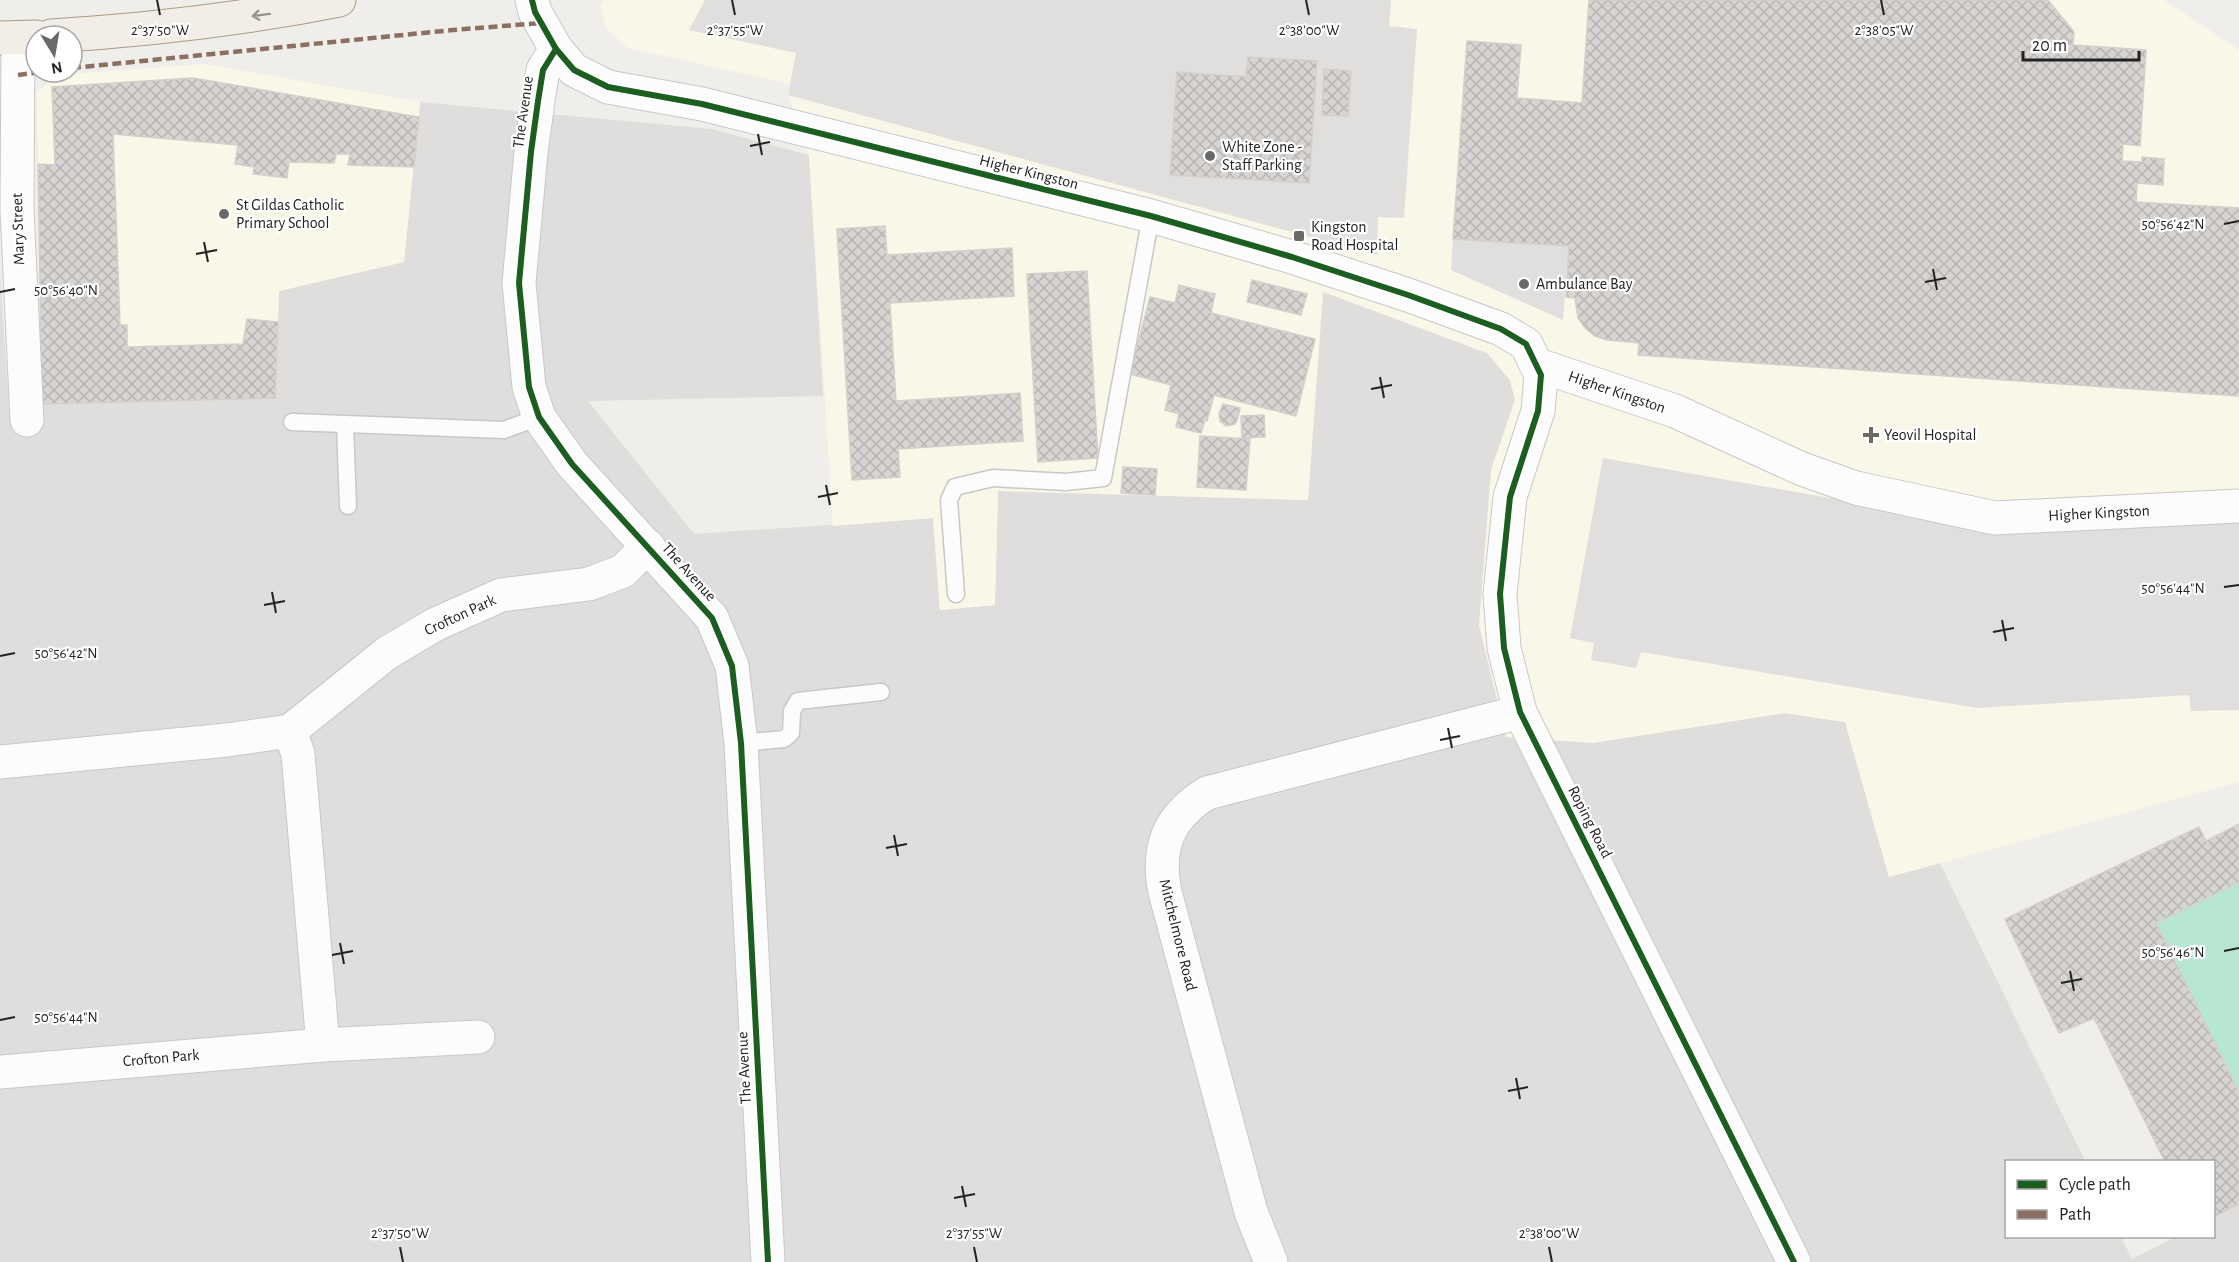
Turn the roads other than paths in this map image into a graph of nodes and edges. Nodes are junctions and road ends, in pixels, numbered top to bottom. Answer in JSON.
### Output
{"nodes":[{"id":1,"x":339,"y":0,"type":"edge"},
{"id":2,"x":532,"y":0,"type":"edge"},
{"id":3,"x":84,"y":34,"type":"edge"},
{"id":4,"x":18,"y":38,"type":"edge"},
{"id":5,"x":556,"y":49,"type":"junction"},
{"id":6,"x":1151,"y":216,"type":"junction"},
{"id":7,"x":1538,"y":365,"type":"junction"},
{"id":8,"x":539,"y":417,"type":"junction"},
{"id":9,"x":27,"y":420,"type":"dead end"},
{"id":10,"x":292,"y":423,"type":"dead end"},
{"id":11,"x":345,"y":424,"type":"junction"},
{"id":12,"x":348,"y":506,"type":"dead end"},
{"id":13,"x":2239,"y":506,"type":"edge"},
{"id":14,"x":648,"y":546,"type":"junction"},
{"id":15,"x":956,"y":594,"type":"dead end"},
{"id":16,"x":881,"y":692,"type":"dead end"},
{"id":17,"x":1520,"y":712,"type":"junction"},
{"id":18,"x":290,"y":731,"type":"junction"},
{"id":19,"x":741,"y":743,"type":"junction"},
{"id":20,"x":0,"y":762,"type":"edge"},
{"id":21,"x":478,"y":1036,"type":"dead end"},
{"id":22,"x":323,"y":1045,"type":"junction"},
{"id":23,"x":0,"y":1072,"type":"edge"},
{"id":24,"x":762,"y":1260,"type":"edge"},
{"id":25,"x":1271,"y":1262,"type":"edge"},
{"id":26,"x":1794,"y":1262,"type":"edge"}],
"edges":[{"from":1,"to":3,"type":"main road","one_way":true},
{"from":2,"to":5,"type":"street","name":"Higher Kingston"},
{"from":4,"to":9,"type":"street","name":"Mary Street"},
{"from":5,"to":6,"type":"street","name":"Higher Kingston"},
{"from":5,"to":8,"type":"street","name":"The Avenue"},
{"from":6,"to":7,"type":"street","name":"Higher Kingston"},
{"from":6,"to":15,"type":"lane"},
{"from":7,"to":13,"type":"street","name":"Higher Kingston"},
{"from":7,"to":17,"type":"street","name":"Roping Road"},
{"from":8,"to":11,"type":"lane"},
{"from":8,"to":14,"type":"street","name":"The Avenue"},
{"from":10,"to":11,"type":"lane"},
{"from":11,"to":12,"type":"lane"},
{"from":14,"to":18,"type":"street","name":"Crofton Park"},
{"from":14,"to":19,"type":"street","name":"The Avenue"},
{"from":16,"to":19,"type":"lane"},
{"from":17,"to":25,"type":"street","name":"Mitchelmore Road"},
{"from":17,"to":26,"type":"street","name":"Roping Road"},
{"from":18,"to":20,"type":"street"},
{"from":18,"to":22,"type":"street"},
{"from":19,"to":24,"type":"street","name":"The Avenue"},
{"from":21,"to":22,"type":"street","name":"Crofton Park"},
{"from":22,"to":23,"type":"street","name":"Crofton Park"}]}
